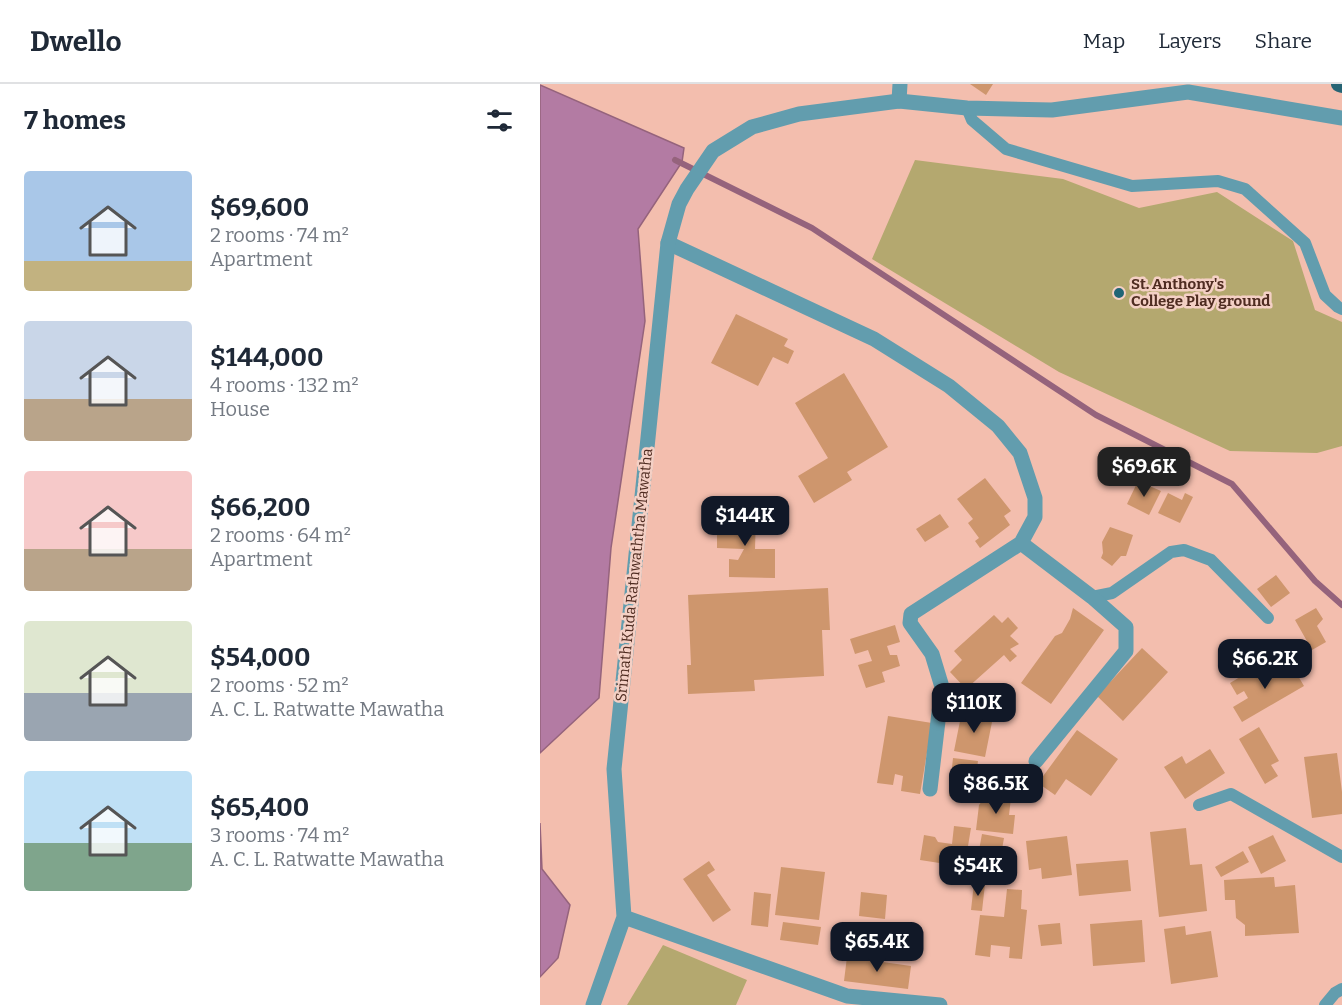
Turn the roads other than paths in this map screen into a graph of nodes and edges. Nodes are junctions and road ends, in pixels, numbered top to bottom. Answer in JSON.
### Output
{"nodes":[{"id":1,"x":900,"y":84,"type":"edge"},
{"id":2,"x":899,"y":101,"type":"junction"},
{"id":3,"x":967,"y":108,"type":"junction"},
{"id":4,"x":1342,"y":118,"type":"edge"},
{"id":5,"x":668,"y":243,"type":"junction"},
{"id":6,"x":1342,"y":309,"type":"edge"},
{"id":7,"x":1022,"y":543,"type":"junction"},
{"id":8,"x":1092,"y":597,"type":"junction"},
{"id":9,"x":1268,"y":618,"type":"dead end"},
{"id":10,"x":1036,"y":761,"type":"dead end"},
{"id":11,"x":930,"y":789,"type":"dead end"},
{"id":12,"x":1199,"y":806,"type":"dead end"},
{"id":13,"x":1342,"y":857,"type":"edge"},
{"id":14,"x":624,"y":916,"type":"junction"},
{"id":15,"x":1342,"y":989,"type":"edge"},
{"id":16,"x":593,"y":1005,"type":"edge"},
{"id":17,"x":940,"y":1005,"type":"edge"},
{"id":18,"x":1325,"y":1005,"type":"edge"}],
"edges":[{"from":1,"to":2,"type":"street"},
{"from":2,"to":3,"type":"street"},
{"from":2,"to":5,"type":"street","name":"Srimath Kuda Rathwaththa Mawatha"},
{"from":3,"to":4,"type":"street"},
{"from":3,"to":6,"type":"lane"},
{"from":5,"to":7,"type":"street"},
{"from":5,"to":14,"type":"street","name":"Srimath Kuda Rathwaththa Mawatha"},
{"from":7,"to":8,"type":"street"},
{"from":7,"to":11,"type":"street"},
{"from":8,"to":9,"type":"lane"},
{"from":8,"to":10,"type":"street"},
{"from":12,"to":13,"type":"lane"},
{"from":14,"to":16,"type":"street","name":"Srimath Kuda Rathwaththa Mawatha"},
{"from":14,"to":17,"type":"street"},
{"from":15,"to":18,"type":"lane"}]}
